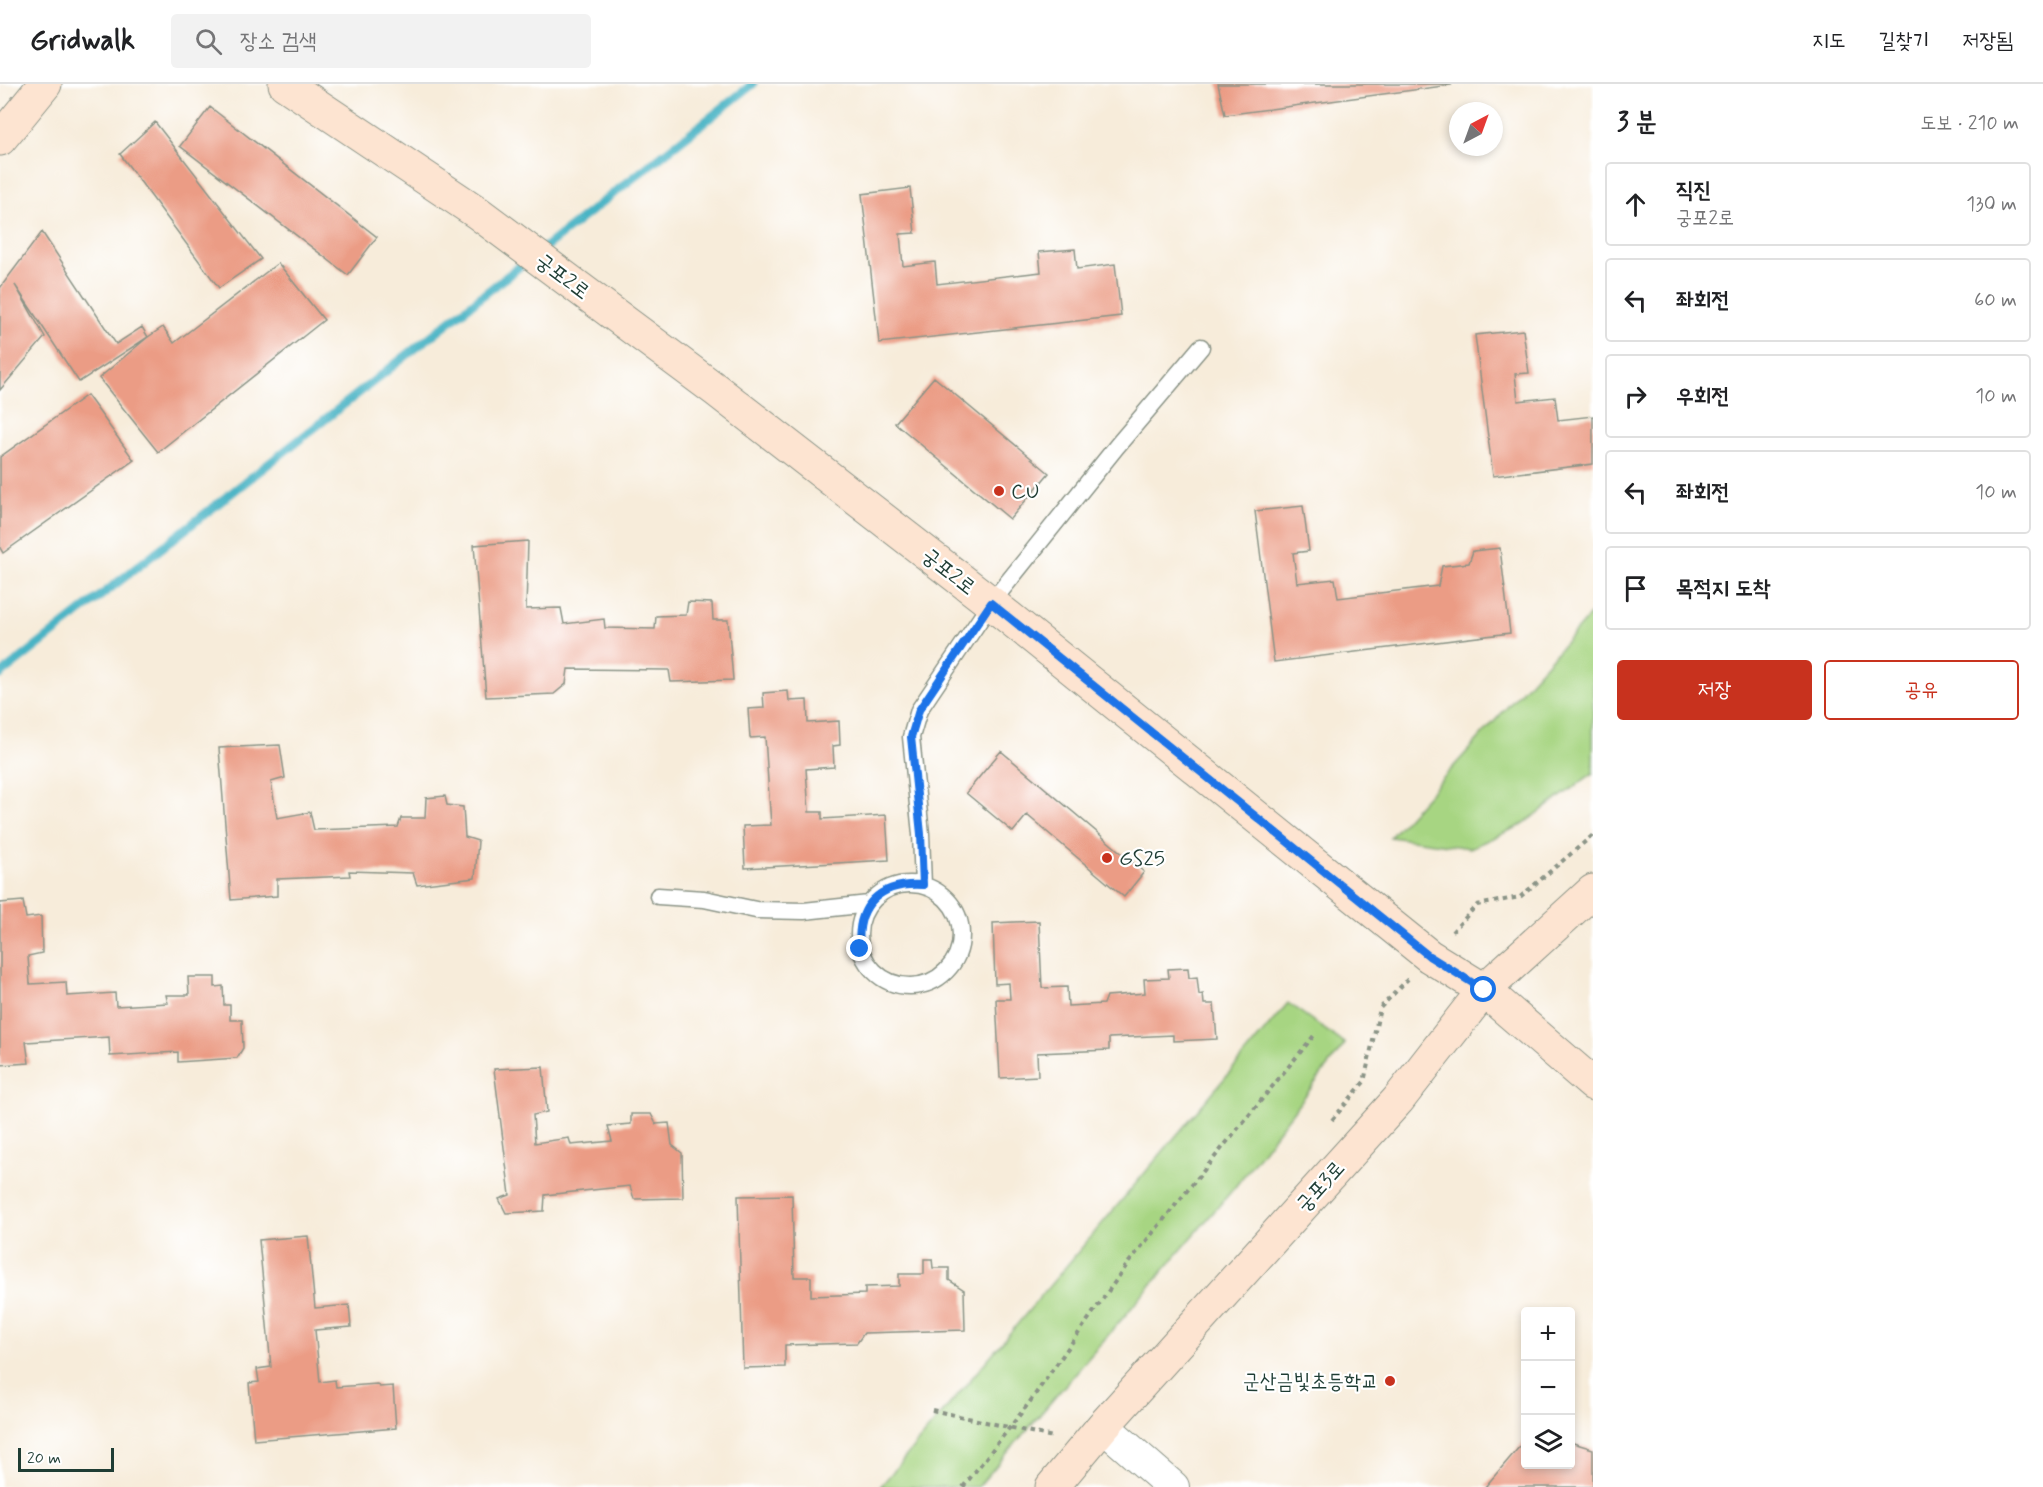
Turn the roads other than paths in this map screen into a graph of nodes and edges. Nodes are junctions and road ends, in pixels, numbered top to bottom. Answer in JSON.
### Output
{"nodes":[{"id":1,"x":45,"y":84,"type":"edge"},
{"id":2,"x":285,"y":84,"type":"edge"},
{"id":3,"x":0,"y":139,"type":"edge"},
{"id":4,"x":1201,"y":347,"type":"dead end"},
{"id":5,"x":991,"y":603,"type":"junction"},
{"id":6,"x":923,"y":885,"type":"junction"},
{"id":7,"x":1593,"y":891,"type":"edge"},
{"id":8,"x":658,"y":896,"type":"dead end"},
{"id":9,"x":869,"y":904,"type":"junction"},
{"id":10,"x":1484,"y":990,"type":"junction"},
{"id":11,"x":1593,"y":1084,"type":"edge"},
{"id":12,"x":1103,"y":1426,"type":"junction"},
{"id":13,"x":1052,"y":1487,"type":"edge"},
{"id":14,"x":1173,"y":1487,"type":"edge"}],
"edges":[{"from":1,"to":3,"type":"street"},
{"from":2,"to":5,"type":"street","name":"궁포2로"},
{"from":4,"to":5,"type":"lane"},
{"from":5,"to":6,"type":"lane"},
{"from":5,"to":10,"type":"street","name":"궁포2로"},
{"from":6,"to":9,"type":"lane"},
{"from":6,"to":9,"type":"lane"},
{"from":7,"to":10,"type":"street","name":"궁포3로"},
{"from":8,"to":9,"type":"lane"},
{"from":10,"to":11,"type":"street","name":"궁포2로"},
{"from":10,"to":12,"type":"street","name":"궁포3로"},
{"from":12,"to":13,"type":"street","name":"궁포3로"},
{"from":12,"to":14,"type":"street"}]}
